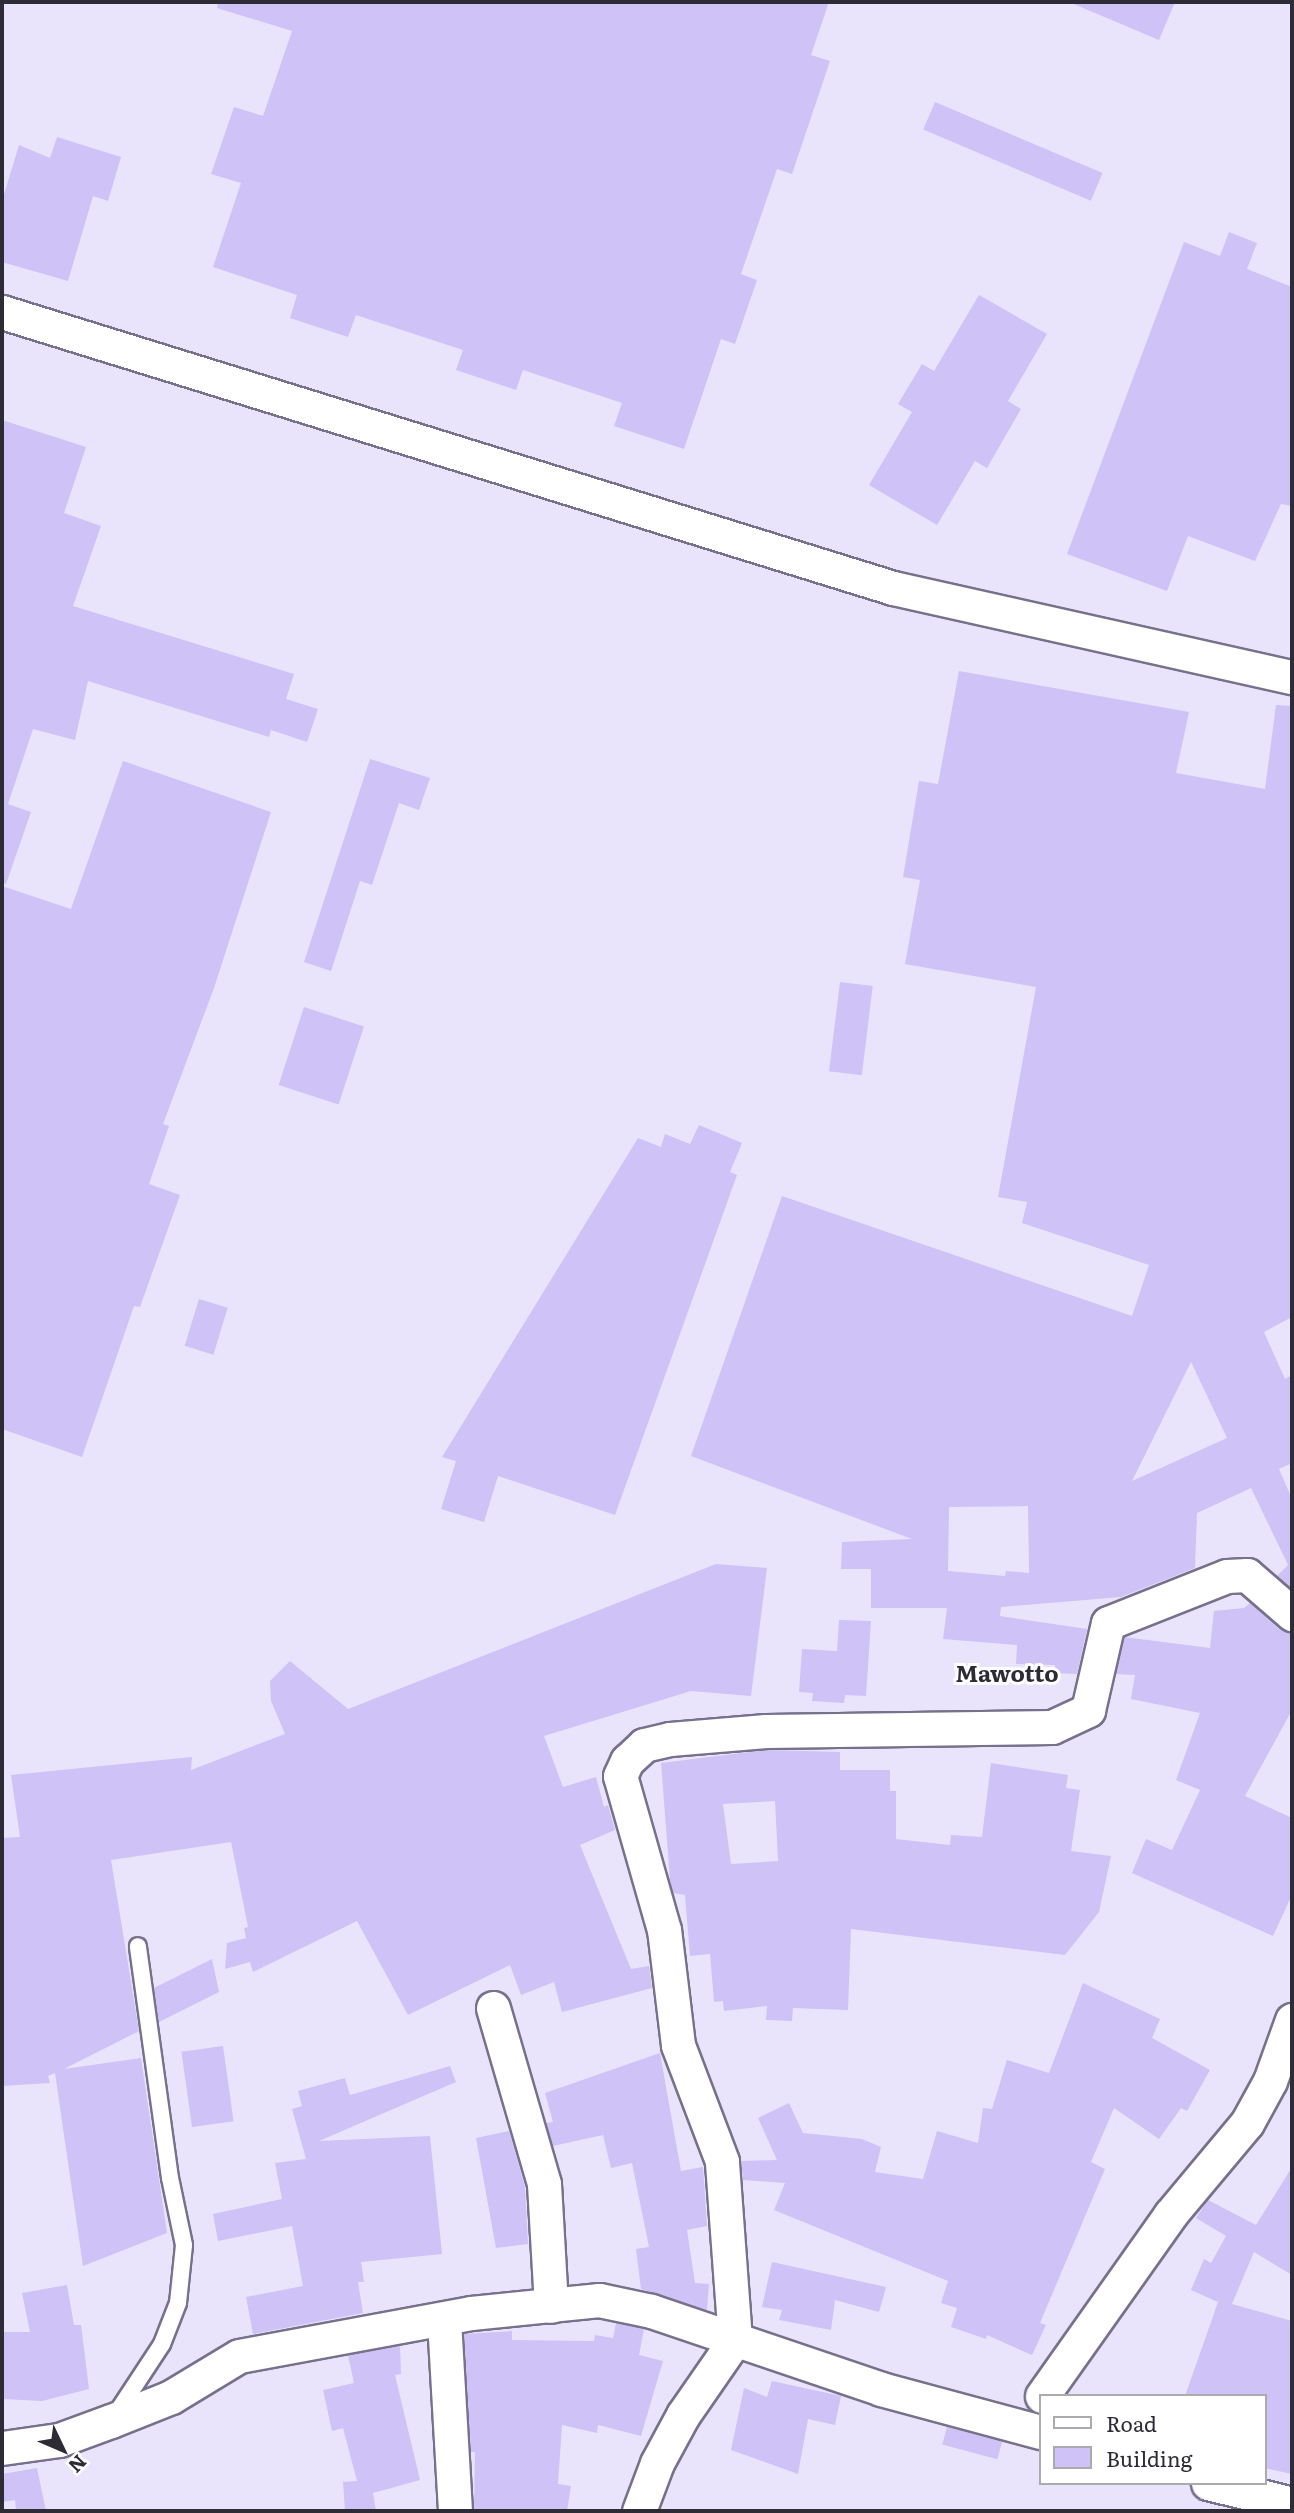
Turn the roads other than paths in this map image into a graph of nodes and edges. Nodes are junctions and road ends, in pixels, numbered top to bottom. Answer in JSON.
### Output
{"nodes":[{"id":1,"x":2,"y":312,"type":"edge"},
{"id":2,"x":1292,"y":677,"type":"edge"},
{"id":3,"x":1292,"y":1614,"type":"edge"},
{"id":4,"x":138,"y":1946,"type":"dead end"},
{"id":5,"x":493,"y":2008,"type":"dead end"},
{"id":6,"x":1292,"y":2020,"type":"edge"},
{"id":7,"x":551,"y":2306,"type":"junction"},
{"id":8,"x":444,"y":2320,"type":"junction"},
{"id":9,"x":735,"y":2340,"type":"junction"},
{"id":10,"x":1043,"y":2394,"type":"edge"},
{"id":11,"x":1038,"y":2406,"type":"edge"},
{"id":12,"x":111,"y":2421,"type":"junction"},
{"id":13,"x":1030,"y":2429,"type":"edge"},
{"id":14,"x":2,"y":2448,"type":"edge"},
{"id":15,"x":1217,"y":2485,"type":"edge"},
{"id":16,"x":1292,"y":2504,"type":"edge"},
{"id":17,"x":456,"y":2511,"type":"edge"},
{"id":18,"x":639,"y":2511,"type":"edge"}],
"edges":[{"from":1,"to":2,"type":"street"},
{"from":3,"to":9,"type":"street"},
{"from":4,"to":12,"type":"lane"},
{"from":5,"to":7,"type":"street"},
{"from":6,"to":10,"type":"street"},
{"from":7,"to":8,"type":"street"},
{"from":7,"to":9,"type":"street"},
{"from":8,"to":12,"type":"street"},
{"from":8,"to":17,"type":"street"},
{"from":9,"to":13,"type":"street"},
{"from":9,"to":18,"type":"street"},
{"from":11,"to":13,"type":"street"},
{"from":12,"to":14,"type":"street"},
{"from":15,"to":16,"type":"street"}]}
